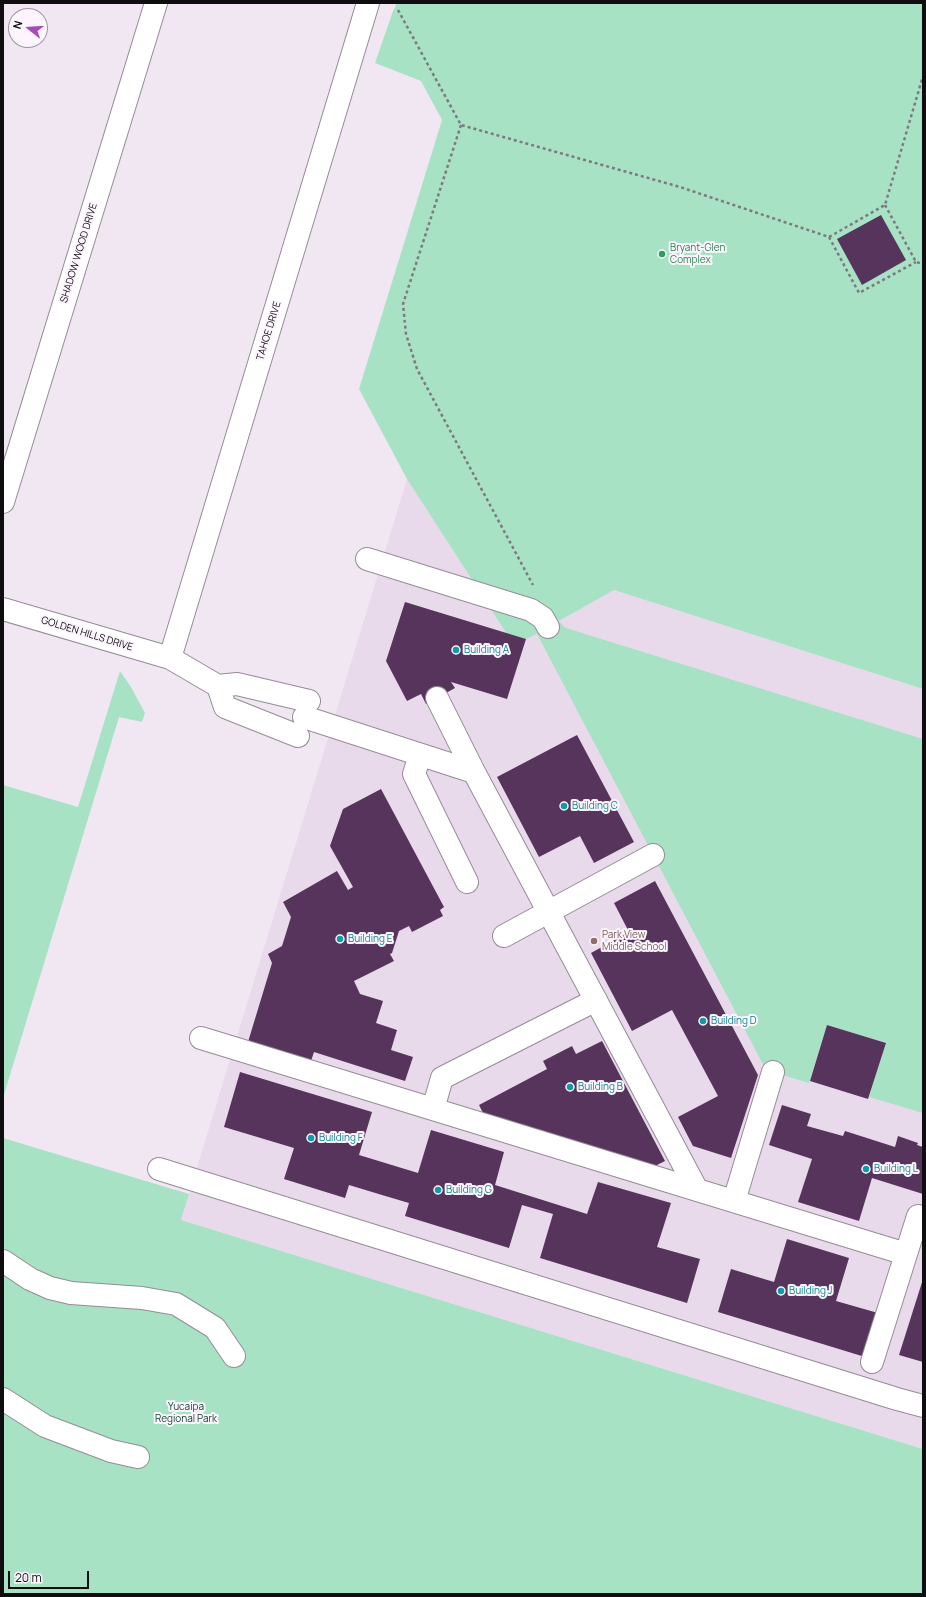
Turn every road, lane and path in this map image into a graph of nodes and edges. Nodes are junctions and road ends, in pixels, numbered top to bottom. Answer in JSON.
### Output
{"nodes":[{"id":1,"x":156,"y":3,"type":"edge"},
{"id":2,"x":368,"y":3,"type":"edge"},
{"id":3,"x":398,"y":10,"type":"dead end"},
{"id":4,"x":923,"y":76,"type":"edge"},
{"id":5,"x":461,"y":125,"type":"junction"},
{"id":6,"x":885,"y":205,"type":"junction"},
{"id":7,"x":829,"y":237,"type":"junction"},
{"id":8,"x":916,"y":262,"type":"junction"},
{"id":9,"x":923,"y":264,"type":"edge"},
{"id":10,"x":3,"y":502,"type":"edge"},
{"id":11,"x":367,"y":559,"type":"dead end"},
{"id":12,"x":3,"y":609,"type":"edge"},
{"id":13,"x":531,"y":610,"type":"junction"},
{"id":14,"x":548,"y":627,"type":"dead end"},
{"id":15,"x":170,"y":658,"type":"junction"},
{"id":16,"x":218,"y":686,"type":"junction"},
{"id":17,"x":437,"y":698,"type":"dead end"},
{"id":18,"x":303,"y":718,"type":"junction"},
{"id":19,"x":420,"y":755,"type":"junction"},
{"id":20,"x":474,"y":772,"type":"junction"},
{"id":21,"x":653,"y":855,"type":"dead end"},
{"id":22,"x":466,"y":882,"type":"dead end"},
{"id":23,"x":549,"y":912,"type":"junction"},
{"id":24,"x":504,"y":936,"type":"dead end"},
{"id":25,"x":596,"y":1000,"type":"junction"},
{"id":26,"x":201,"y":1038,"type":"dead end"},
{"id":27,"x":774,"y":1072,"type":"dead end"},
{"id":28,"x":433,"y":1109,"type":"junction"},
{"id":29,"x":159,"y":1169,"type":"dead end"},
{"id":30,"x":697,"y":1190,"type":"junction"},
{"id":31,"x":734,"y":1201,"type":"junction"},
{"id":32,"x":923,"y":1218,"type":"edge"},
{"id":33,"x":906,"y":1254,"type":"junction"},
{"id":34,"x":3,"y":1262,"type":"edge"},
{"id":35,"x":234,"y":1356,"type":"dead end"},
{"id":36,"x":872,"y":1362,"type":"dead end"},
{"id":37,"x":3,"y":1399,"type":"edge"},
{"id":38,"x":923,"y":1406,"type":"edge"},
{"id":39,"x":138,"y":1457,"type":"dead end"}],
"edges":[{"from":1,"to":10,"type":"street","name":"SHADOW WOOD DRIVE"},
{"from":2,"to":15,"type":"street","name":"TAHOE DRIVE"},
{"from":3,"to":5,"type":"path"},
{"from":4,"to":6,"type":"path"},
{"from":5,"to":7,"type":"path"},
{"from":5,"to":13,"type":"path"},
{"from":6,"to":7,"type":"path"},
{"from":6,"to":8,"type":"path"},
{"from":7,"to":8,"type":"path"},
{"from":8,"to":9,"type":"path"},
{"from":11,"to":13,"type":"street"},
{"from":12,"to":15,"type":"street","name":"GOLDEN HILLS DRIVE"},
{"from":13,"to":14,"type":"street"},
{"from":15,"to":16,"type":"street","name":"GOLDEN HILLS DRIVE"},
{"from":16,"to":18,"type":"street"},
{"from":16,"to":18,"type":"street"},
{"from":17,"to":20,"type":"street"},
{"from":18,"to":19,"type":"street"},
{"from":19,"to":20,"type":"street"},
{"from":19,"to":22,"type":"street"},
{"from":20,"to":23,"type":"street"},
{"from":21,"to":23,"type":"street"},
{"from":23,"to":24,"type":"street"},
{"from":23,"to":25,"type":"street"},
{"from":25,"to":28,"type":"street"},
{"from":25,"to":30,"type":"street"},
{"from":26,"to":28,"type":"street"},
{"from":27,"to":31,"type":"street"},
{"from":28,"to":30,"type":"street"},
{"from":29,"to":38,"type":"street"},
{"from":30,"to":31,"type":"street"},
{"from":31,"to":33,"type":"street"},
{"from":32,"to":33,"type":"street"},
{"from":33,"to":36,"type":"street"},
{"from":34,"to":35,"type":"street"},
{"from":37,"to":39,"type":"street"}]}
